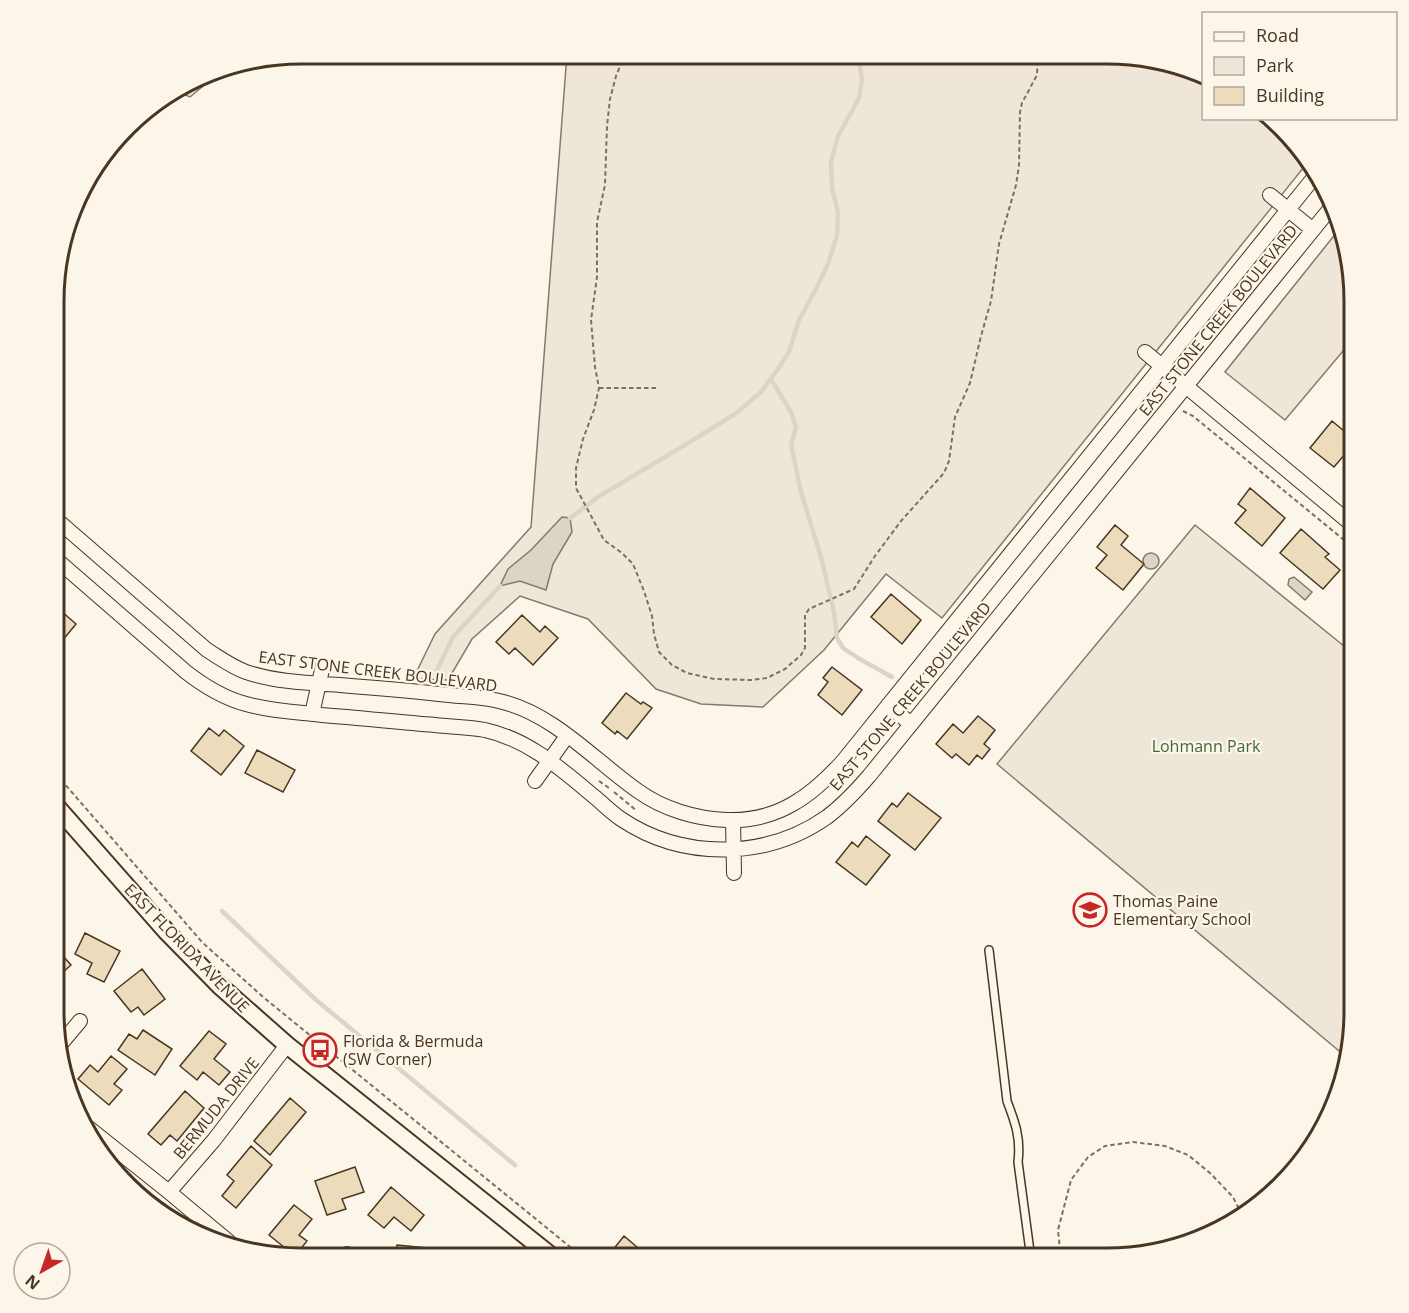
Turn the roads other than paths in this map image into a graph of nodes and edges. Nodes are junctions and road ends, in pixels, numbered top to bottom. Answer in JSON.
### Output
{"nodes":[{"id":1,"x":1312,"y":181,"type":"edge"},
{"id":2,"x":1270,"y":195,"type":"dead end"},
{"id":3,"x":1288,"y":209,"type":"junction"},
{"id":4,"x":1327,"y":213,"type":"edge"},
{"id":5,"x":1313,"y":230,"type":"junction"},
{"id":6,"x":1145,"y":352,"type":"dead end"},
{"id":7,"x":1163,"y":366,"type":"junction"},
{"id":8,"x":1187,"y":386,"type":"junction"},
{"id":9,"x":1344,"y":514,"type":"edge"},
{"id":10,"x":64,"y":526,"type":"edge"},
{"id":11,"x":64,"y":566,"type":"edge"},
{"id":12,"x":324,"y":665,"type":"dead end"},
{"id":13,"x":319,"y":684,"type":"junction"},
{"id":14,"x":888,"y":705,"type":"junction"},
{"id":15,"x":312,"y":714,"type":"junction"},
{"id":16,"x":911,"y":724,"type":"junction"},
{"id":17,"x":567,"y":736,"type":"junction"},
{"id":18,"x":550,"y":760,"type":"junction"},
{"id":19,"x":535,"y":781,"type":"dead end"},
{"id":20,"x":64,"y":815,"type":"edge"},
{"id":21,"x":733,"y":820,"type":"junction"},
{"id":22,"x":734,"y":849,"type":"junction"},
{"id":23,"x":734,"y":873,"type":"dead end"},
{"id":24,"x":989,"y":950,"type":"dead end"},
{"id":25,"x":80,"y":1021,"type":"dead end"},
{"id":26,"x":66,"y":1037,"type":"edge"},
{"id":27,"x":287,"y":1045,"type":"junction"},
{"id":28,"x":101,"y":1137,"type":"edge"},
{"id":29,"x":169,"y":1192,"type":"junction"},
{"id":30,"x":218,"y":1233,"type":"edge"},
{"id":31,"x":541,"y":1248,"type":"edge"},
{"id":32,"x":1030,"y":1248,"type":"edge"}],
"edges":[{"from":1,"to":3,"type":"street","name":"EAST STONE CREEK BOULEVARD"},
{"from":2,"to":3,"type":"street"},
{"from":3,"to":5,"type":"street"},
{"from":3,"to":7,"type":"street","name":"EAST STONE CREEK BOULEVARD"},
{"from":4,"to":5,"type":"street","name":"EAST STONE CREEK BOULEVARD"},
{"from":5,"to":8,"type":"street","name":"EAST STONE CREEK BOULEVARD"},
{"from":6,"to":7,"type":"street"},
{"from":7,"to":8,"type":"street"},
{"from":7,"to":14,"type":"street","name":"EAST STONE CREEK BOULEVARD"},
{"from":8,"to":9,"type":"street"},
{"from":8,"to":16,"type":"street","name":"EAST STONE CREEK BOULEVARD"},
{"from":10,"to":13,"type":"street","name":"EAST STONE CREEK BOULEVARD"},
{"from":11,"to":15,"type":"street","name":"EAST STONE CREEK BOULEVARD"},
{"from":12,"to":13,"type":"street"},
{"from":13,"to":15,"type":"street"},
{"from":13,"to":17,"type":"street","name":"EAST STONE CREEK BOULEVARD"},
{"from":14,"to":16,"type":"street"},
{"from":14,"to":21,"type":"street","name":"EAST STONE CREEK BOULEVARD"},
{"from":15,"to":18,"type":"street","name":"EAST STONE CREEK BOULEVARD"},
{"from":16,"to":22,"type":"street","name":"EAST STONE CREEK BOULEVARD"},
{"from":17,"to":18,"type":"street"},
{"from":17,"to":21,"type":"street","name":"EAST STONE CREEK BOULEVARD"},
{"from":18,"to":19,"type":"street"},
{"from":18,"to":22,"type":"street","name":"EAST STONE CREEK BOULEVARD"},
{"from":20,"to":27,"type":"street","name":"EAST FLORIDA AVENUE"},
{"from":21,"to":22,"type":"street"},
{"from":22,"to":23,"type":"street"},
{"from":24,"to":32,"type":"lane"},
{"from":25,"to":26,"type":"street"},
{"from":27,"to":29,"type":"street","name":"BERMUDA DRIVE"},
{"from":27,"to":31,"type":"street","name":"EAST FLORIDA AVENUE"},
{"from":28,"to":29,"type":"street"},
{"from":29,"to":30,"type":"street"}]}
